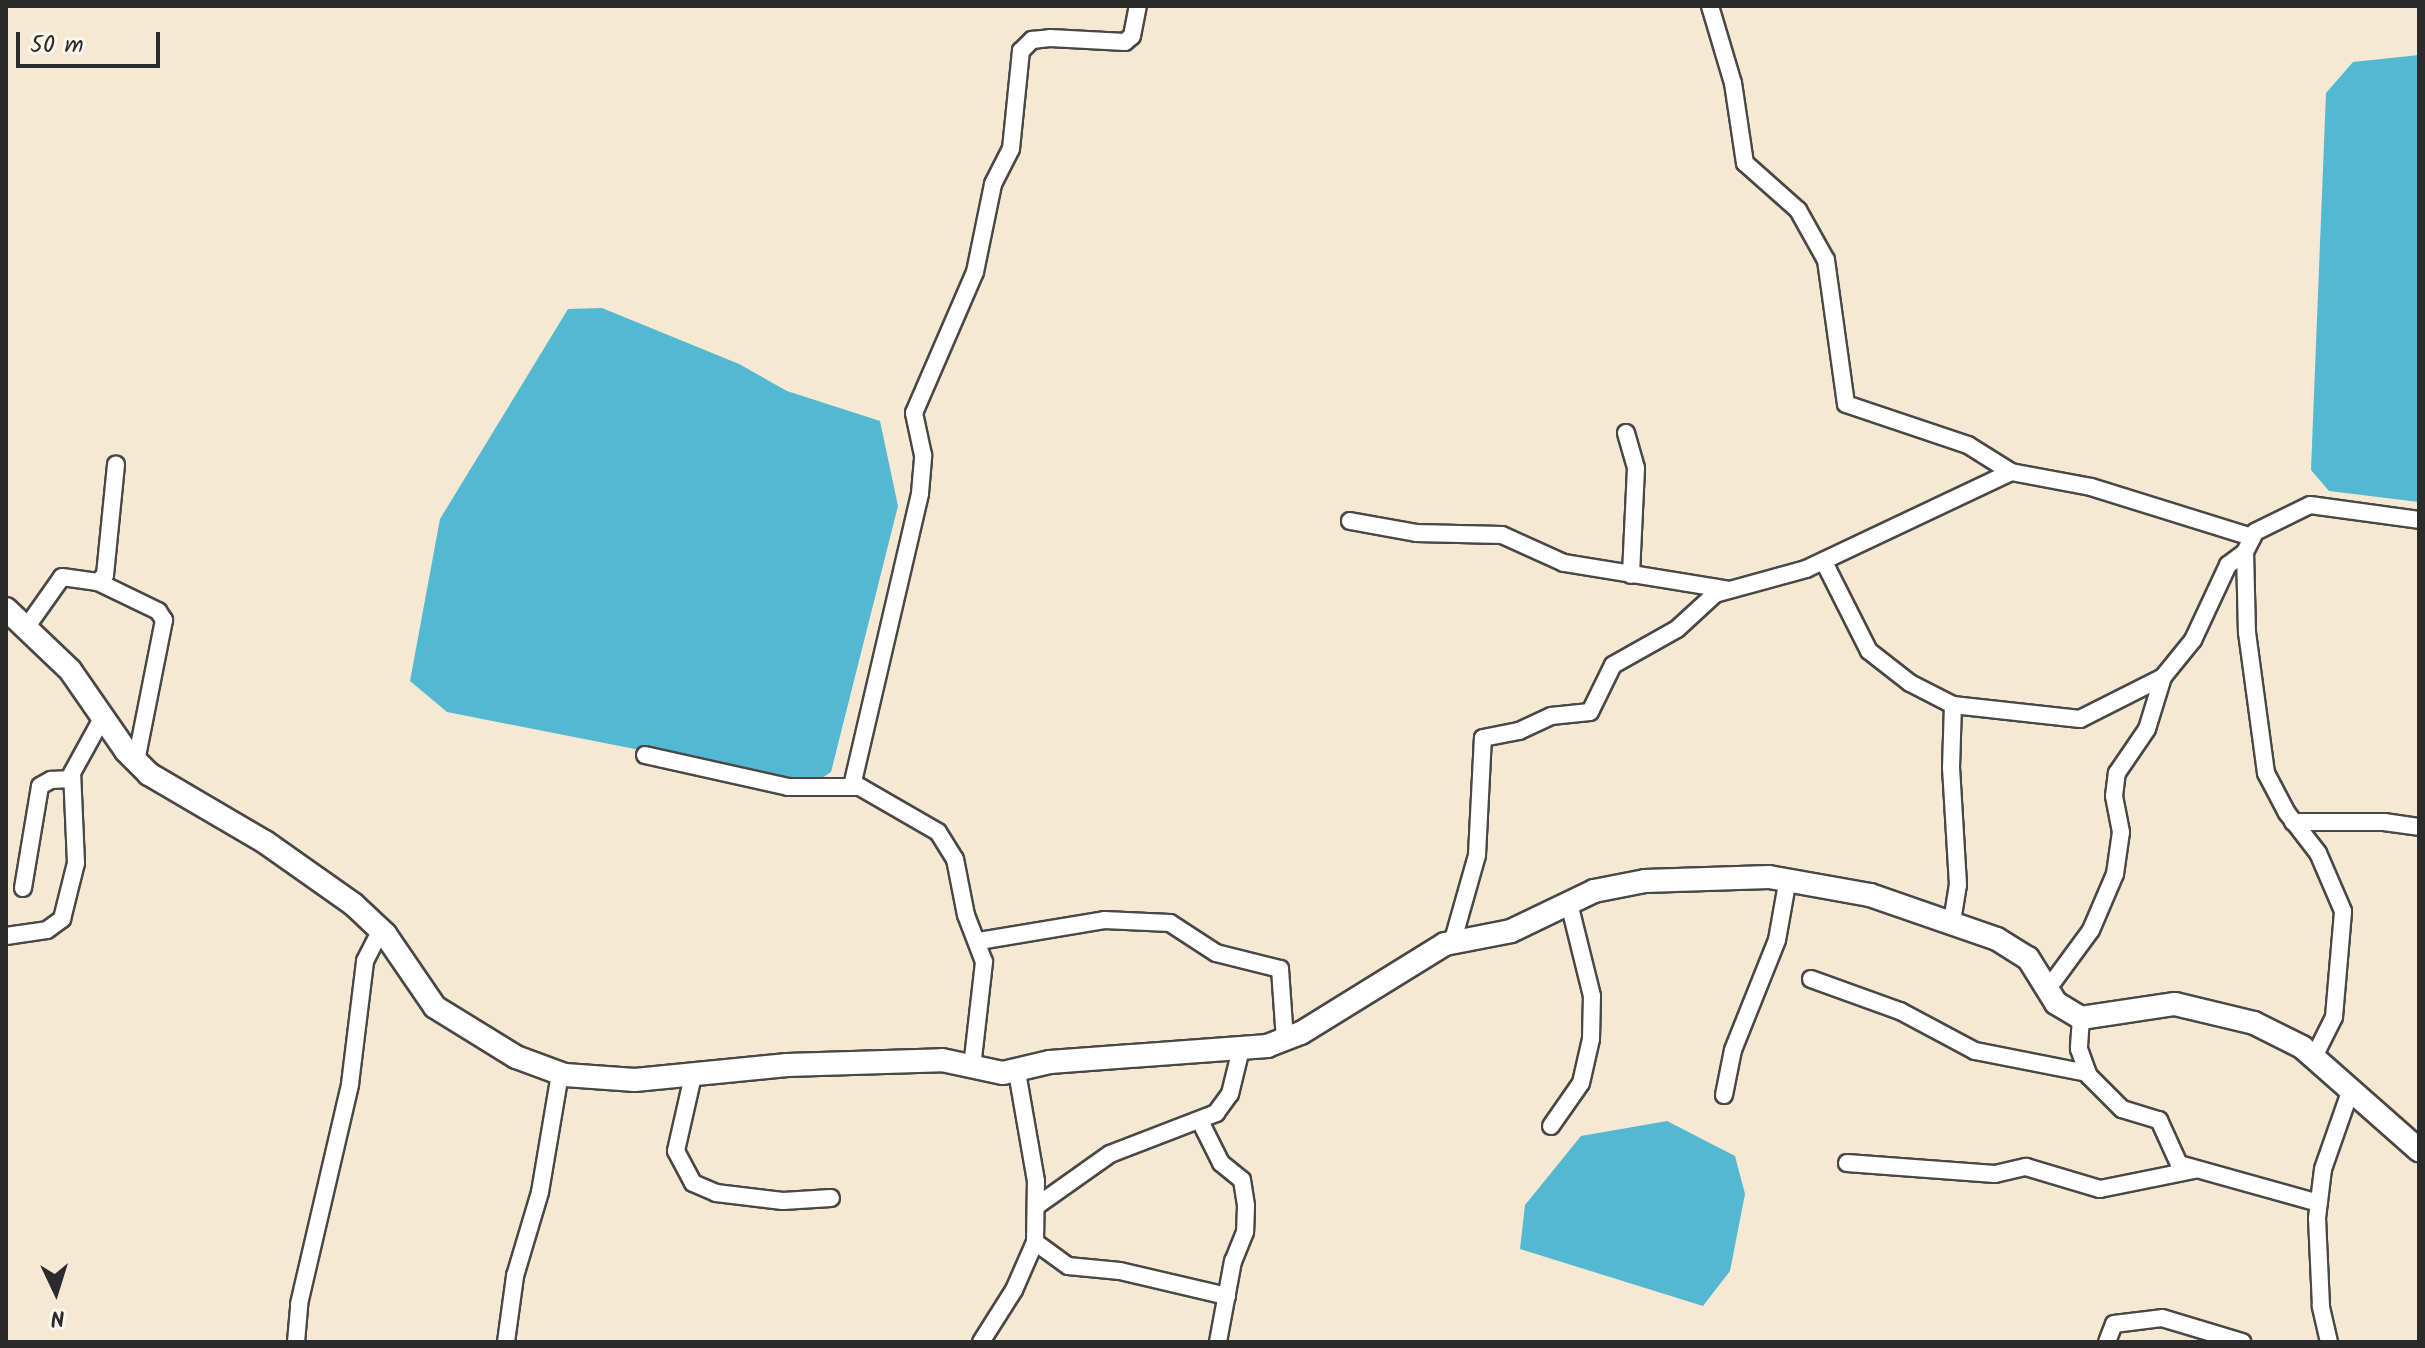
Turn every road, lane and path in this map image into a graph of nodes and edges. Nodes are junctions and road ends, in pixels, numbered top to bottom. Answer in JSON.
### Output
{"nodes":[{"id":1,"x":1138,"y":6,"type":"edge"},
{"id":2,"x":1710,"y":6,"type":"edge"},
{"id":3,"x":1626,"y":433,"type":"dead end"},
{"id":4,"x":116,"y":465,"type":"dead end"},
{"id":5,"x":2011,"y":472,"type":"junction"},
{"id":6,"x":2419,"y":520,"type":"edge"},
{"id":7,"x":1350,"y":521,"type":"dead end"},
{"id":8,"x":2248,"y":544,"type":"junction"},
{"id":9,"x":1824,"y":562,"type":"junction"},
{"id":10,"x":1631,"y":575,"type":"junction"},
{"id":11,"x":98,"y":582,"type":"junction"},
{"id":12,"x":1725,"y":589,"type":"junction"},
{"id":13,"x":6,"y":609,"type":"edge"},
{"id":14,"x":26,"y":628,"type":"junction"},
{"id":15,"x":2163,"y":677,"type":"junction"},
{"id":16,"x":1953,"y":705,"type":"junction"},
{"id":17,"x":104,"y":715,"type":"junction"},
{"id":18,"x":645,"y":755,"type":"dead end"},
{"id":19,"x":136,"y":762,"type":"junction"},
{"id":20,"x":72,"y":779,"type":"junction"},
{"id":21,"x":852,"y":786,"type":"junction"},
{"id":22,"x":2293,"y":822,"type":"junction"},
{"id":23,"x":2419,"y":827,"type":"edge"},
{"id":24,"x":1788,"y":878,"type":"junction"},
{"id":25,"x":23,"y":888,"type":"dead end"},
{"id":26,"x":1569,"y":903,"type":"junction"},
{"id":27,"x":1952,"y":922,"type":"junction"},
{"id":28,"x":381,"y":929,"type":"junction"},
{"id":29,"x":6,"y":936,"type":"edge"},
{"id":30,"x":1453,"y":940,"type":"junction"},
{"id":31,"x":979,"y":941,"type":"junction"},
{"id":32,"x":1811,"y":979,"type":"dead end"},
{"id":33,"x":2047,"y":990,"type":"junction"},
{"id":34,"x":2081,"y":1018,"type":"junction"},
{"id":35,"x":1285,"y":1041,"type":"junction"},
{"id":36,"x":1241,"y":1049,"type":"junction"},
{"id":37,"x":2314,"y":1057,"type":"junction"},
{"id":38,"x":972,"y":1067,"type":"junction"},
{"id":39,"x":1017,"y":1072,"type":"junction"},
{"id":40,"x":2087,"y":1073,"type":"junction"},
{"id":41,"x":560,"y":1074,"type":"junction"},
{"id":42,"x":693,"y":1076,"type":"junction"},
{"id":43,"x":2351,"y":1089,"type":"junction"},
{"id":44,"x":1724,"y":1095,"type":"dead end"},
{"id":45,"x":1200,"y":1121,"type":"junction"},
{"id":46,"x":1551,"y":1126,"type":"dead end"},
{"id":47,"x":2419,"y":1150,"type":"edge"},
{"id":48,"x":1847,"y":1163,"type":"dead end"},
{"id":49,"x":2194,"y":1170,"type":"junction"},
{"id":50,"x":831,"y":1198,"type":"dead end"},
{"id":51,"x":2319,"y":1203,"type":"junction"},
{"id":52,"x":1038,"y":1205,"type":"junction"},
{"id":53,"x":1035,"y":1242,"type":"junction"},
{"id":54,"x":1227,"y":1296,"type":"junction"},
{"id":55,"x":296,"y":1342,"type":"edge"},
{"id":56,"x":506,"y":1342,"type":"edge"},
{"id":57,"x":981,"y":1342,"type":"edge"},
{"id":58,"x":1218,"y":1342,"type":"edge"},
{"id":59,"x":2107,"y":1342,"type":"edge"},
{"id":60,"x":2242,"y":1342,"type":"edge"},
{"id":61,"x":2329,"y":1342,"type":"edge"}],
"edges":[{"from":1,"to":21,"type":"street"},
{"from":2,"to":5,"type":"street"},
{"from":3,"to":10,"type":"street"},
{"from":4,"to":11,"type":"street"},
{"from":5,"to":8,"type":"street"},
{"from":5,"to":9,"type":"street"},
{"from":6,"to":8,"type":"street"},
{"from":7,"to":10,"type":"street"},
{"from":8,"to":15,"type":"street"},
{"from":8,"to":22,"type":"street"},
{"from":9,"to":12,"type":"street"},
{"from":9,"to":16,"type":"street"},
{"from":10,"to":12,"type":"street"},
{"from":11,"to":14,"type":"street"},
{"from":11,"to":19,"type":"street"},
{"from":12,"to":30,"type":"street"},
{"from":13,"to":14,"type":"street"},
{"from":14,"to":17,"type":"street"},
{"from":15,"to":16,"type":"street"},
{"from":15,"to":33,"type":"street"},
{"from":16,"to":27,"type":"street"},
{"from":17,"to":19,"type":"street"},
{"from":17,"to":20,"type":"street"},
{"from":18,"to":21,"type":"street"},
{"from":19,"to":28,"type":"street"},
{"from":20,"to":25,"type":"street"},
{"from":20,"to":29,"type":"street"},
{"from":21,"to":31,"type":"street"},
{"from":22,"to":23,"type":"street"},
{"from":22,"to":37,"type":"street"},
{"from":24,"to":26,"type":"street"},
{"from":24,"to":27,"type":"street"},
{"from":24,"to":44,"type":"street"},
{"from":26,"to":30,"type":"street"},
{"from":26,"to":46,"type":"street"},
{"from":27,"to":33,"type":"street"},
{"from":28,"to":41,"type":"street"},
{"from":28,"to":55,"type":"street"},
{"from":30,"to":35,"type":"street"},
{"from":31,"to":35,"type":"street"},
{"from":31,"to":38,"type":"street"},
{"from":32,"to":40,"type":"street"},
{"from":33,"to":34,"type":"street"},
{"from":34,"to":37,"type":"street"},
{"from":34,"to":40,"type":"street"},
{"from":35,"to":36,"type":"street"},
{"from":36,"to":39,"type":"street"},
{"from":36,"to":45,"type":"street"},
{"from":37,"to":43,"type":"street"},
{"from":38,"to":39,"type":"street"},
{"from":38,"to":42,"type":"street"},
{"from":39,"to":52,"type":"street"},
{"from":40,"to":49,"type":"street"},
{"from":41,"to":42,"type":"street"},
{"from":41,"to":56,"type":"street"},
{"from":42,"to":50,"type":"street"},
{"from":43,"to":47,"type":"street"},
{"from":43,"to":51,"type":"street"},
{"from":45,"to":52,"type":"street"},
{"from":45,"to":54,"type":"street"},
{"from":48,"to":49,"type":"street"},
{"from":49,"to":51,"type":"street"},
{"from":51,"to":61,"type":"street"},
{"from":52,"to":53,"type":"street"},
{"from":53,"to":54,"type":"street"},
{"from":53,"to":57,"type":"street"},
{"from":54,"to":58,"type":"street"},
{"from":59,"to":60,"type":"street"}]}
